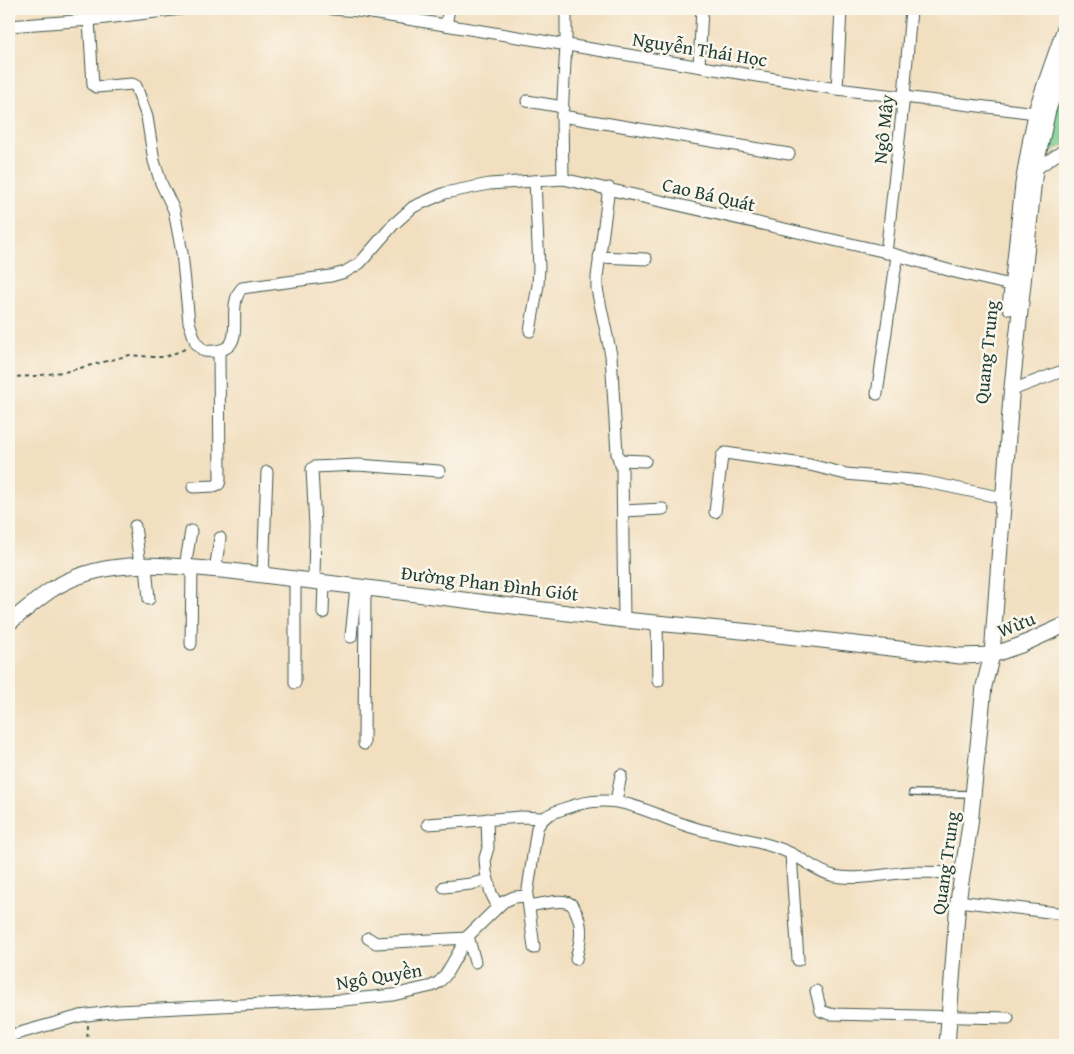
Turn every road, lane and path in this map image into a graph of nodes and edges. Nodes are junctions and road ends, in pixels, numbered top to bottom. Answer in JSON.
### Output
{"nodes":[{"id":1,"x":181,"y":9,"type":"edge"},
{"id":2,"x":332,"y":9,"type":"edge"},
{"id":3,"x":449,"y":9,"type":"edge"},
{"id":4,"x":566,"y":9,"type":"edge"},
{"id":5,"x":702,"y":9,"type":"edge"},
{"id":6,"x":841,"y":9,"type":"edge"},
{"id":7,"x":912,"y":9,"type":"edge"},
{"id":8,"x":89,"y":20,"type":"junction"},
{"id":9,"x":446,"y":25,"type":"junction"},
{"id":10,"x":9,"y":26,"type":"edge"},
{"id":11,"x":1065,"y":28,"type":"edge"},
{"id":12,"x":566,"y":45,"type":"junction"},
{"id":13,"x":1063,"y":58,"type":"edge"},
{"id":14,"x":698,"y":66,"type":"junction"},
{"id":15,"x":837,"y":88,"type":"junction"},
{"id":16,"x":904,"y":96,"type":"junction"},
{"id":17,"x":527,"y":101,"type":"dead end"},
{"id":18,"x":562,"y":111,"type":"junction"},
{"id":19,"x":1036,"y":113,"type":"junction"},
{"id":20,"x":1065,"y":149,"type":"edge"},
{"id":21,"x":790,"y":154,"type":"dead end"},
{"id":22,"x":1029,"y":174,"type":"junction"},
{"id":23,"x":563,"y":179,"type":"junction"},
{"id":24,"x":535,"y":181,"type":"junction"},
{"id":25,"x":609,"y":188,"type":"junction"},
{"id":26,"x":892,"y":254,"type":"junction"},
{"id":27,"x":599,"y":257,"type":"junction"},
{"id":28,"x":646,"y":259,"type":"dead end"},
{"id":29,"x":1018,"y":287,"type":"junction"},
{"id":30,"x":530,"y":330,"type":"dead end"},
{"id":31,"x":196,"y":343,"type":"junction"},
{"id":32,"x":219,"y":351,"type":"junction"},
{"id":33,"x":1065,"y":370,"type":"edge"},
{"id":34,"x":9,"y":377,"type":"edge"},
{"id":35,"x":1012,"y":390,"type":"junction"},
{"id":36,"x":877,"y":394,"type":"dead end"},
{"id":37,"x":619,"y":460,"type":"junction"},
{"id":38,"x":645,"y":461,"type":"dead end"},
{"id":39,"x":439,"y":471,"type":"dead end"},
{"id":40,"x":267,"y":472,"type":"dead end"},
{"id":41,"x":193,"y":486,"type":"dead end"},
{"id":42,"x":994,"y":496,"type":"junction"},
{"id":43,"x":663,"y":509,"type":"dead end"},
{"id":44,"x":623,"y":511,"type":"junction"},
{"id":45,"x":715,"y":512,"type":"dead end"},
{"id":46,"x":135,"y":526,"type":"dead end"},
{"id":47,"x":191,"y":531,"type":"dead end"},
{"id":48,"x":220,"y":538,"type":"dead end"},
{"id":49,"x":143,"y":565,"type":"junction"},
{"id":50,"x":189,"y":567,"type":"junction"},
{"id":51,"x":215,"y":570,"type":"junction"},
{"id":52,"x":263,"y":575,"type":"junction"},
{"id":53,"x":295,"y":579,"type":"junction"},
{"id":54,"x":319,"y":582,"type":"junction"},
{"id":55,"x":360,"y":588,"type":"junction"},
{"id":56,"x":149,"y":599,"type":"dead end"},
{"id":57,"x":323,"y":613,"type":"dead end"},
{"id":58,"x":624,"y":620,"type":"junction"},
{"id":59,"x":9,"y":623,"type":"edge"},
{"id":60,"x":657,"y":623,"type":"junction"},
{"id":61,"x":1064,"y":627,"type":"edge"},
{"id":62,"x":352,"y":638,"type":"dead end"},
{"id":63,"x":191,"y":644,"type":"dead end"},
{"id":64,"x":987,"y":656,"type":"junction"},
{"id":65,"x":658,"y":681,"type":"dead end"},
{"id":66,"x":295,"y":683,"type":"dead end"},
{"id":67,"x":364,"y":744,"type":"dead end"},
{"id":68,"x":621,"y":775,"type":"dead end"},
{"id":69,"x":912,"y":793,"type":"dead end"},
{"id":70,"x":974,"y":794,"type":"junction"},
{"id":71,"x":616,"y":801,"type":"junction"},
{"id":72,"x":487,"y":818,"type":"junction"},
{"id":73,"x":542,"y":818,"type":"junction"},
{"id":74,"x":428,"y":824,"type":"dead end"},
{"id":75,"x":791,"y":854,"type":"junction"},
{"id":76,"x":963,"y":873,"type":"junction"},
{"id":77,"x":488,"y":880,"type":"junction"},
{"id":78,"x":444,"y":887,"type":"dead end"},
{"id":79,"x":528,"y":901,"type":"junction"},
{"id":80,"x":958,"y":901,"type":"junction"},
{"id":81,"x":498,"y":907,"type":"junction"},
{"id":82,"x":1065,"y":914,"type":"edge"},
{"id":83,"x":467,"y":937,"type":"junction"},
{"id":84,"x":368,"y":938,"type":"dead end"},
{"id":85,"x":534,"y":948,"type":"dead end"},
{"id":86,"x":576,"y":959,"type":"dead end"},
{"id":87,"x":798,"y":960,"type":"dead end"},
{"id":88,"x":475,"y":962,"type":"dead end"},
{"id":89,"x":816,"y":990,"type":"dead end"},
{"id":90,"x":88,"y":1015,"type":"junction"},
{"id":91,"x":948,"y":1017,"type":"junction"},
{"id":92,"x":1008,"y":1018,"type":"dead end"},
{"id":93,"x":9,"y":1036,"type":"edge"},
{"id":94,"x":87,"y":1045,"type":"edge"},
{"id":95,"x":947,"y":1045,"type":"edge"}],
"edges":[{"from":1,"to":8,"type":"street"},
{"from":2,"to":9,"type":"street","name":"Nguyễn Thái Học"},
{"from":3,"to":9,"type":"street"},
{"from":4,"to":12,"type":"street"},
{"from":5,"to":14,"type":"street"},
{"from":6,"to":15,"type":"street"},
{"from":7,"to":16,"type":"street","name":"Ngô Mây"},
{"from":8,"to":10,"type":"street"},
{"from":8,"to":31,"type":"street"},
{"from":9,"to":12,"type":"street","name":"Nguyễn Thái Học"},
{"from":11,"to":13,"type":"main road","name":"Quang Trung"},
{"from":12,"to":14,"type":"street","name":"Nguyễn Thái Học"},
{"from":12,"to":18,"type":"street"},
{"from":13,"to":19,"type":"main road","name":"Quang Trung"},
{"from":13,"to":22,"type":"main road","name":"Quang Trung"},
{"from":14,"to":15,"type":"street","name":"Nguyễn Thái Học"},
{"from":15,"to":16,"type":"street","name":"Nguyễn Thái Học"},
{"from":16,"to":19,"type":"street","name":"Nguyễn Thái Học"},
{"from":16,"to":26,"type":"street","name":"Ngô Mây"},
{"from":17,"to":18,"type":"street"},
{"from":18,"to":21,"type":"street"},
{"from":18,"to":23,"type":"street"},
{"from":19,"to":22,"type":"main road","name":"Quang Trung"},
{"from":20,"to":22,"type":"street"},
{"from":22,"to":29,"type":"main road","name":"Quang Trung"},
{"from":23,"to":24,"type":"street","name":"Cao Bá Quát"},
{"from":23,"to":25,"type":"street","name":"Cao Bá Quát"},
{"from":24,"to":30,"type":"street"},
{"from":24,"to":32,"type":"street","name":"Cao Bá Quát"},
{"from":25,"to":26,"type":"street","name":"Cao Bá Quát"},
{"from":25,"to":27,"type":"street"},
{"from":26,"to":29,"type":"street","name":"Cao Bá Quát"},
{"from":26,"to":36,"type":"street","name":"Ngô Mây"},
{"from":27,"to":28,"type":"street"},
{"from":27,"to":37,"type":"street"},
{"from":29,"to":35,"type":"main road","name":"Quang Trung"},
{"from":29,"to":42,"type":"main road","name":"Quang Trung"},
{"from":31,"to":32,"type":"street"},
{"from":31,"to":34,"type":"path"},
{"from":32,"to":41,"type":"street"},
{"from":33,"to":35,"type":"street"},
{"from":35,"to":64,"type":"main road","name":"Quang Trung"},
{"from":37,"to":38,"type":"street"},
{"from":37,"to":44,"type":"street"},
{"from":39,"to":54,"type":"street"},
{"from":40,"to":52,"type":"street"},
{"from":42,"to":45,"type":"street"},
{"from":42,"to":64,"type":"main road","name":"Quang Trung"},
{"from":43,"to":44,"type":"street"},
{"from":44,"to":58,"type":"street"},
{"from":46,"to":49,"type":"street"},
{"from":47,"to":50,"type":"street"},
{"from":48,"to":51,"type":"street"},
{"from":49,"to":50,"type":"main road","name":"Đường Phan Đình Giót"},
{"from":49,"to":56,"type":"street"},
{"from":49,"to":59,"type":"main road","name":"Đường Phan Đình Giót"},
{"from":50,"to":51,"type":"main road","name":"Đường Phan Đình Giót"},
{"from":50,"to":63,"type":"street"},
{"from":51,"to":52,"type":"main road","name":"Đường Phan Đình Giót"},
{"from":52,"to":53,"type":"main road","name":"Đường Phan Đình Giót"},
{"from":53,"to":54,"type":"main road","name":"Đường Phan Đình Giót"},
{"from":53,"to":66,"type":"street"},
{"from":54,"to":55,"type":"main road","name":"Đường Phan Đình Giót"},
{"from":54,"to":57,"type":"street"},
{"from":55,"to":58,"type":"main road","name":"Đường Phan Đình Giót"},
{"from":55,"to":62,"type":"street"},
{"from":55,"to":67,"type":"street"},
{"from":58,"to":60,"type":"main road","name":"Đường Phan Đình Giót"},
{"from":60,"to":64,"type":"main road","name":"Đường Phan Đình Giót"},
{"from":60,"to":65,"type":"street"},
{"from":61,"to":64,"type":"main road","name":"Wừu"},
{"from":64,"to":70,"type":"main road","name":"Quang Trung"},
{"from":68,"to":71,"type":"street"},
{"from":69,"to":70,"type":"lane"},
{"from":70,"to":76,"type":"main road","name":"Quang Trung"},
{"from":71,"to":73,"type":"street"},
{"from":71,"to":75,"type":"street"},
{"from":72,"to":73,"type":"street"},
{"from":72,"to":74,"type":"street"},
{"from":72,"to":77,"type":"street"},
{"from":73,"to":79,"type":"street"},
{"from":75,"to":76,"type":"street"},
{"from":75,"to":87,"type":"street"},
{"from":76,"to":80,"type":"main road","name":"Quang Trung"},
{"from":77,"to":78,"type":"street"},
{"from":77,"to":81,"type":"street"},
{"from":79,"to":81,"type":"street","name":"Ngô Quyền"},
{"from":79,"to":85,"type":"street"},
{"from":79,"to":86,"type":"street","name":"Ngô Quyền"},
{"from":80,"to":82,"type":"street"},
{"from":80,"to":91,"type":"main road","name":"Quang Trung"},
{"from":81,"to":83,"type":"street","name":"Ngô Quyền"},
{"from":83,"to":84,"type":"street"},
{"from":83,"to":88,"type":"street"},
{"from":83,"to":90,"type":"street","name":"Ngô Quyền"},
{"from":89,"to":91,"type":"street"},
{"from":90,"to":93,"type":"street","name":"Ngô Quyền"},
{"from":90,"to":94,"type":"path"},
{"from":91,"to":92,"type":"street"},
{"from":91,"to":95,"type":"main road","name":"Quang Trung"}]}
